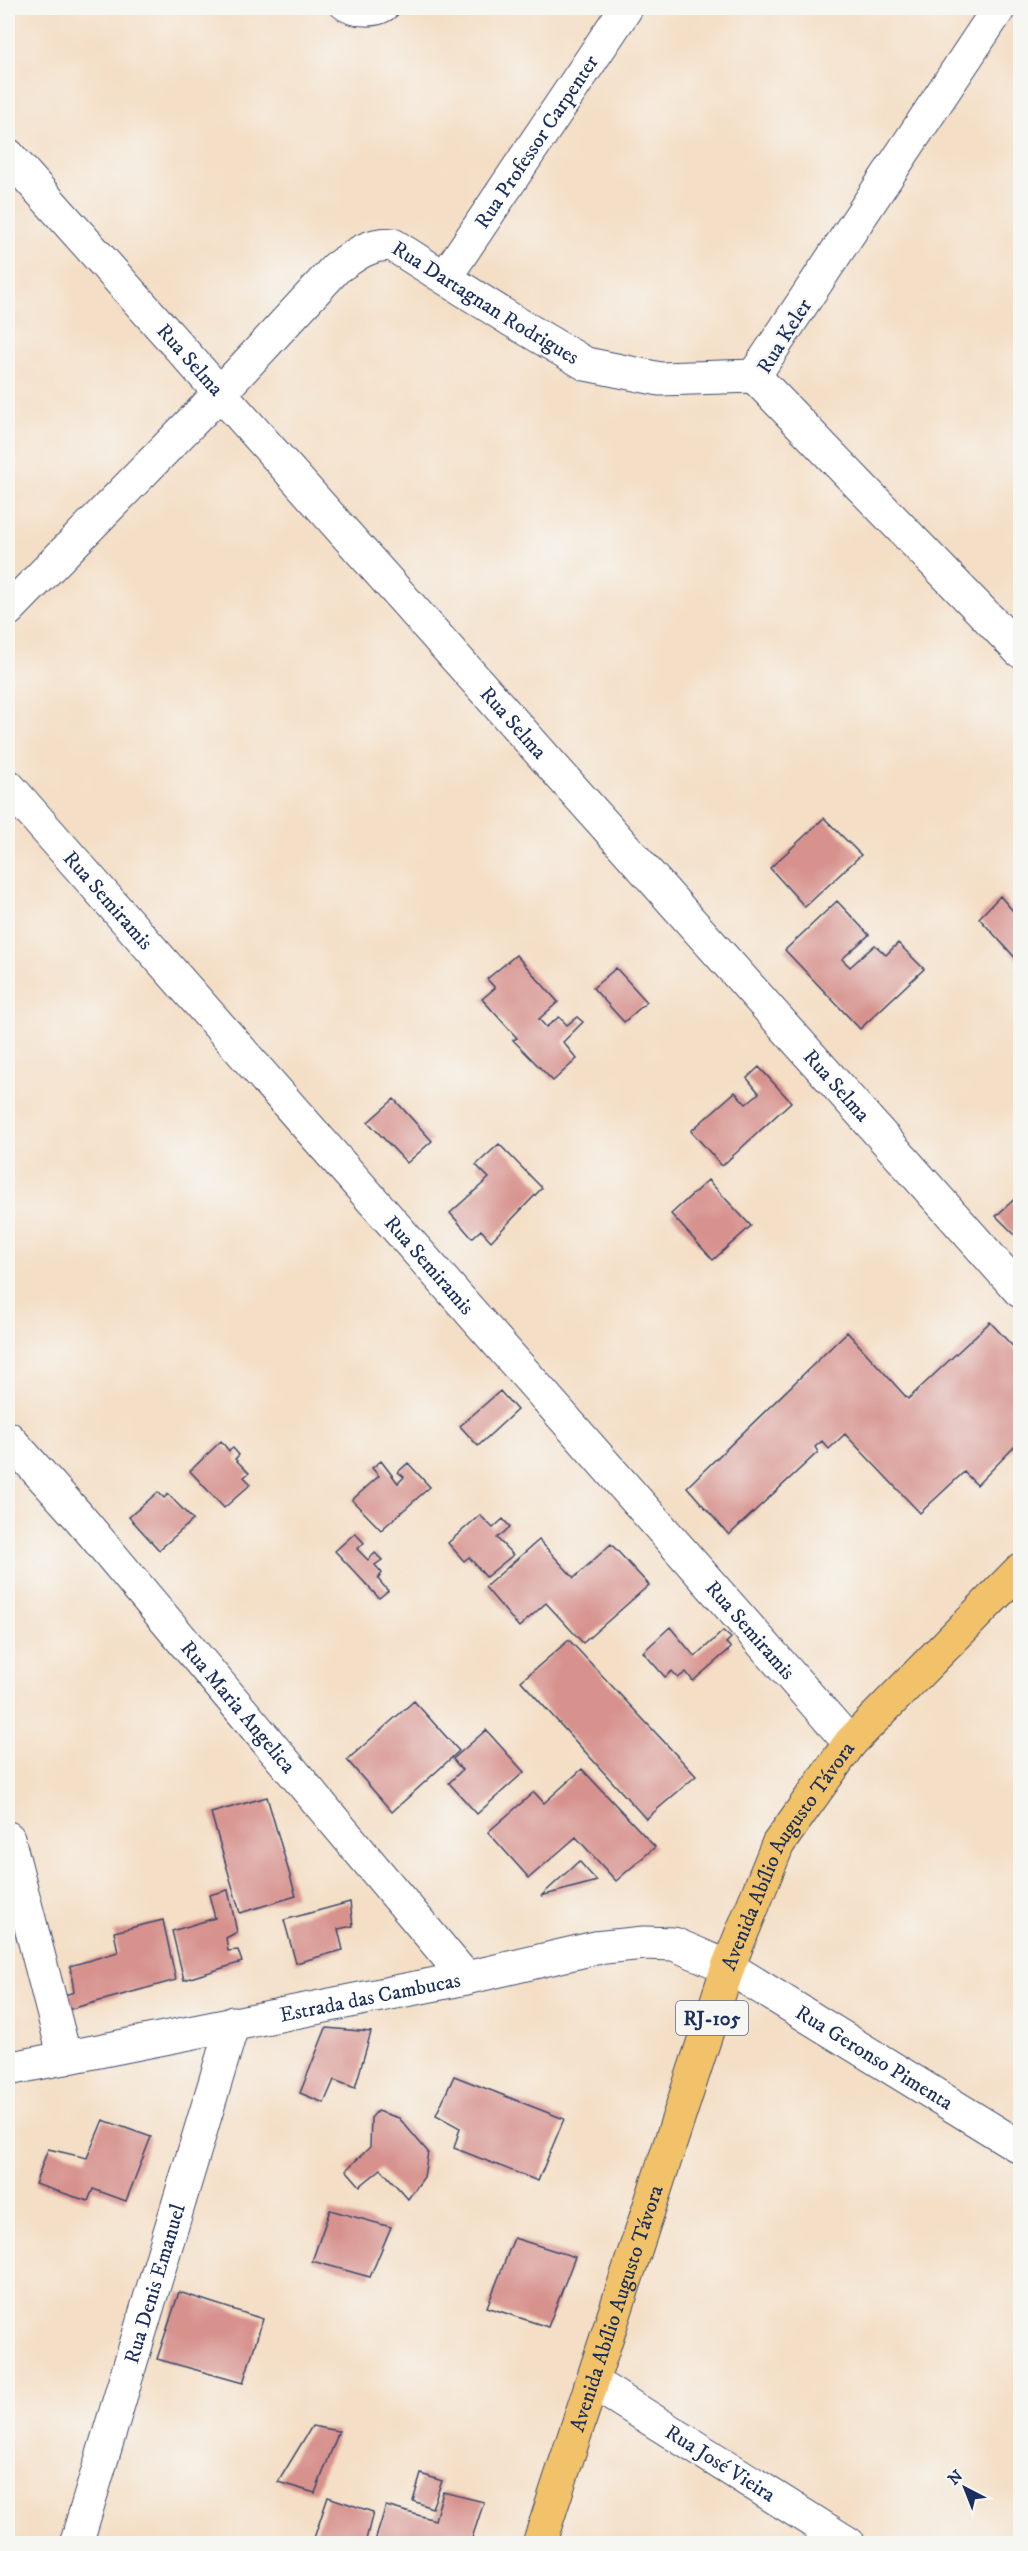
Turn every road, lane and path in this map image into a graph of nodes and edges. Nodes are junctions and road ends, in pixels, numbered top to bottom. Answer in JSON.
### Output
{"nodes":[{"id":1,"x":339,"y":8,"type":"edge"},
{"id":2,"x":391,"y":8,"type":"edge"},
{"id":3,"x":626,"y":8,"type":"edge"},
{"id":4,"x":999,"y":8,"type":"edge"},
{"id":5,"x":8,"y":155,"type":"edge"},
{"id":6,"x":446,"y":276,"type":"junction"},
{"id":7,"x":754,"y":376,"type":"junction"},
{"id":8,"x":220,"y":393,"type":"junction"},
{"id":9,"x":8,"y":610,"type":"edge"},
{"id":10,"x":1020,"y":651,"type":"edge"},
{"id":11,"x":8,"y":786,"type":"edge"},
{"id":12,"x":1020,"y":1292,"type":"edge"},
{"id":13,"x":8,"y":1438,"type":"edge"},
{"id":14,"x":1017,"y":1580,"type":"edge"},
{"id":15,"x":850,"y":1743,"type":"junction"},
{"id":16,"x":8,"y":1838,"type":"edge"},
{"id":17,"x":728,"y":1967,"type":"junction"},
{"id":18,"x":466,"y":1978,"type":"junction"},
{"id":19,"x":233,"y":2023,"type":"junction"},
{"id":20,"x":65,"y":2058,"type":"junction"},
{"id":21,"x":8,"y":2069,"type":"edge"},
{"id":22,"x":1020,"y":2147,"type":"edge"},
{"id":23,"x":592,"y":2382,"type":"junction"},
{"id":24,"x":76,"y":2544,"type":"edge"},
{"id":25,"x":539,"y":2544,"type":"edge"},
{"id":26,"x":849,"y":2544,"type":"edge"}],
"edges":[{"from":1,"to":2,"type":"lane"},
{"from":3,"to":6,"type":"street","name":"Rua Professor Carpenter"},
{"from":4,"to":7,"type":"street","name":"Rua Keler"},
{"from":5,"to":8,"type":"street","name":"Rua Selma"},
{"from":6,"to":7,"type":"street","name":"Rua Dartagnan Rodrigues"},
{"from":6,"to":8,"type":"street","name":"Rua Dartagnan Rodrigues"},
{"from":7,"to":10,"type":"street","name":"Rua Keler"},
{"from":8,"to":9,"type":"street","name":"Rua Dartagnan Rodrigues"},
{"from":8,"to":12,"type":"street","name":"Rua Selma"},
{"from":11,"to":15,"type":"street","name":"Rua Semiramis"},
{"from":13,"to":18,"type":"street","name":"Rua Maria Angelica"},
{"from":14,"to":15,"type":"main road","name":"Avenida Abílio Augusto Távora","number":"RJ-105"},
{"from":15,"to":17,"type":"main road","name":"Avenida Abílio Augusto Távora","number":"RJ-105"},
{"from":16,"to":20,"type":"street"},
{"from":17,"to":18,"type":"street","name":"Estrada das Cambucas"},
{"from":17,"to":22,"type":"street","name":"Rua Geronso Pimenta"},
{"from":17,"to":23,"type":"main road","name":"Avenida Abílio Augusto Távora","number":"RJ-105"},
{"from":18,"to":19,"type":"street","name":"Estrada das Cambucas"},
{"from":19,"to":20,"type":"street","name":"Estrada das Cambucas"},
{"from":19,"to":24,"type":"street","name":"Rua Denis Emanuel"},
{"from":20,"to":21,"type":"street","name":"Estrada das Cambucas"},
{"from":23,"to":25,"type":"main road","name":"Avenida Abílio Augusto Távora","number":"RJ-105"},
{"from":23,"to":26,"type":"street","name":"Rua José Vieira"}]}
